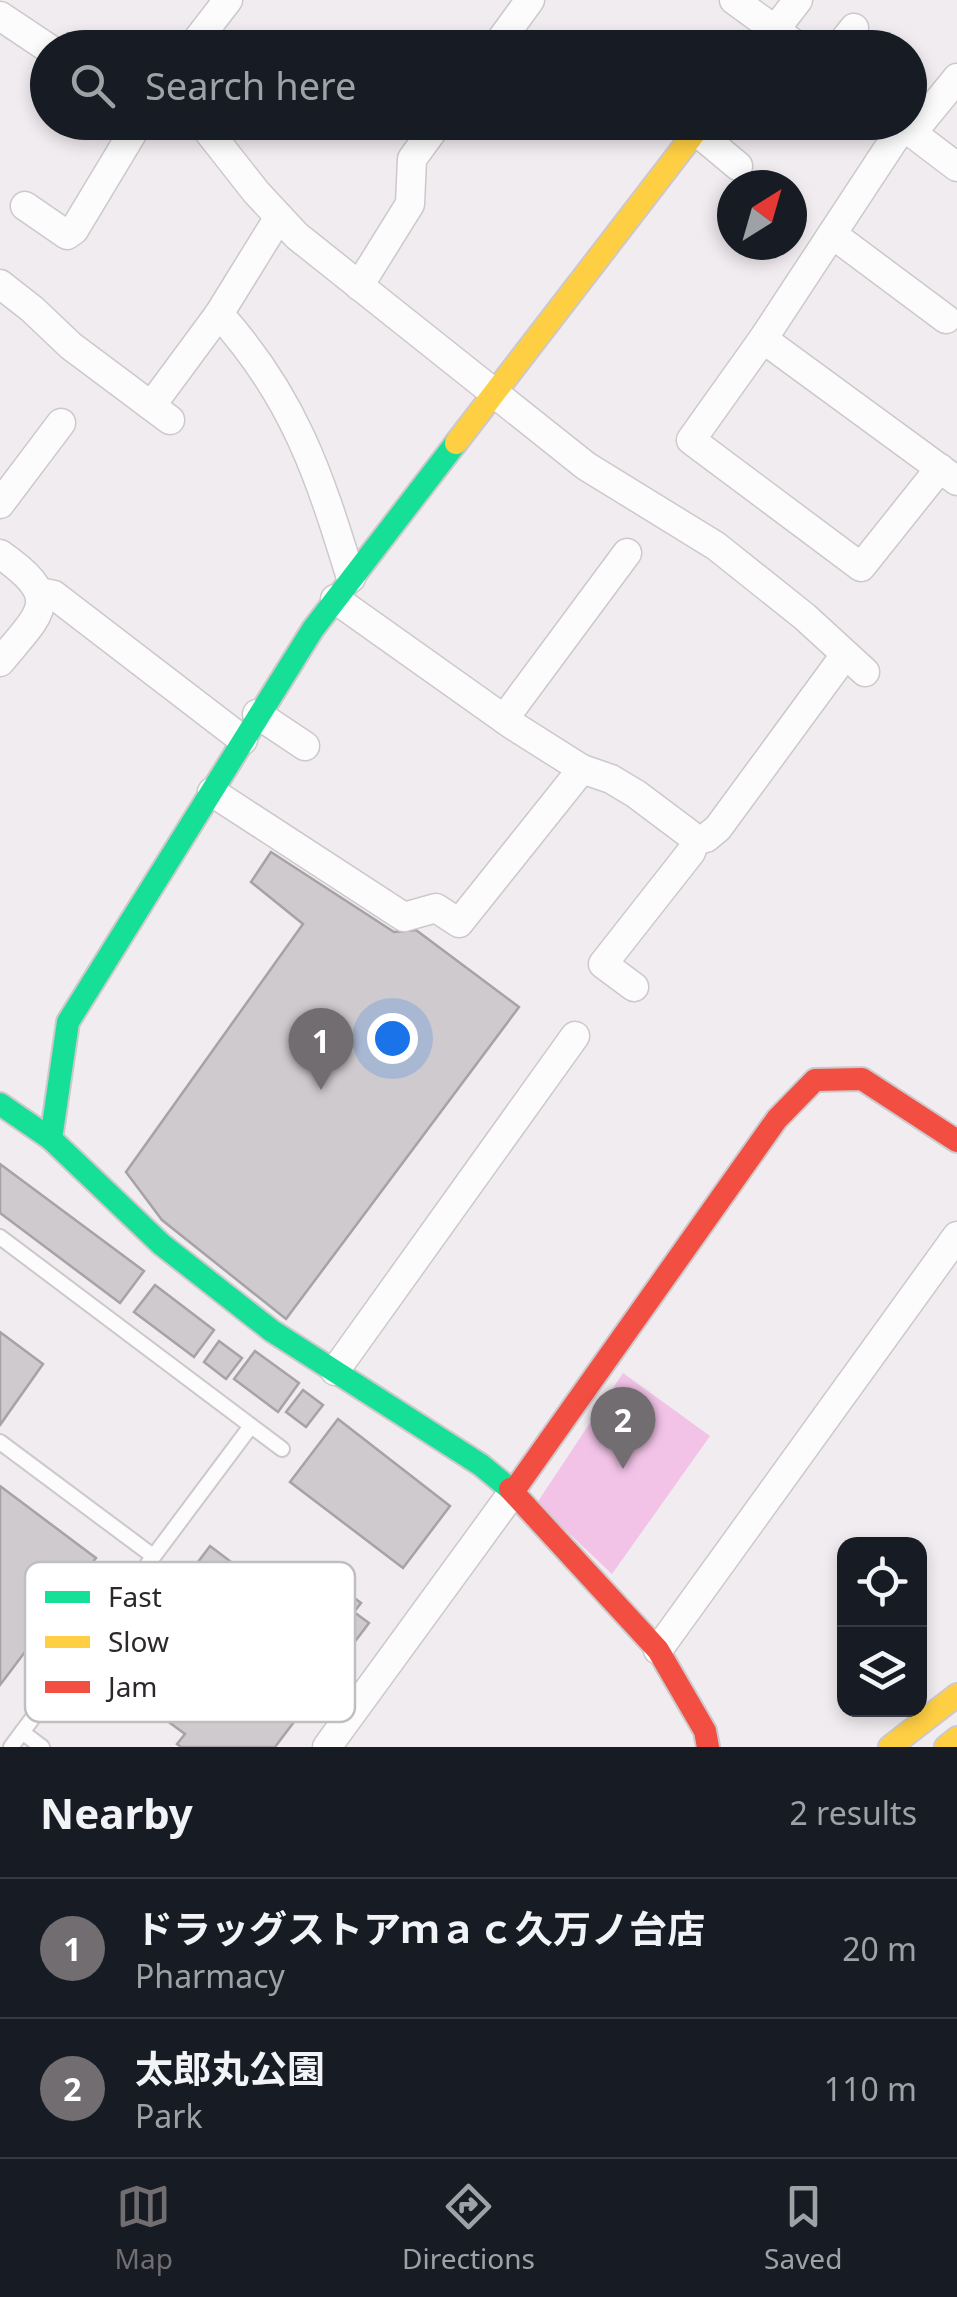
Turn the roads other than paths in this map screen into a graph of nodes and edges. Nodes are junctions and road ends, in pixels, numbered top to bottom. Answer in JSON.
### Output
{"nodes":[{"id":1,"x":228,"y":0,"type":"edge"},
{"id":2,"x":530,"y":0,"type":"edge"},
{"id":3,"x":734,"y":0,"type":"edge"},
{"id":4,"x":798,"y":0,"type":"edge"},
{"id":5,"x":0,"y":16,"type":"edge"},
{"id":6,"x":205,"y":30,"type":"edge"},
{"id":7,"x":508,"y":30,"type":"edge"},
{"id":8,"x":761,"y":30,"type":"edge"},
{"id":9,"x":774,"y":30,"type":"edge"},
{"id":10,"x":30,"y":36,"type":"edge"},
{"id":11,"x":957,"y":78,"type":"edge"},
{"id":12,"x":927,"y":106,"type":"edge"},
{"id":13,"x":128,"y":140,"type":"edge"},
{"id":14,"x":216,"y":140,"type":"edge"},
{"id":15,"x":426,"y":140,"type":"edge"},
{"id":16,"x":689,"y":140,"type":"edge"},
{"id":17,"x":712,"y":140,"type":"edge"},
{"id":18,"x":896,"y":140,"type":"edge"},
{"id":19,"x":922,"y":140,"type":"edge"},
{"id":20,"x":738,"y":166,"type":"dead end"},
{"id":21,"x":957,"y":166,"type":"edge"},
{"id":22,"x":25,"y":206,"type":"dead end"},
{"id":23,"x":279,"y":217,"type":"junction"},
{"id":24,"x":832,"y":234,"type":"junction"},
{"id":25,"x":0,"y":284,"type":"edge"},
{"id":26,"x":360,"y":286,"type":"junction"},
{"id":27,"x":219,"y":314,"type":"junction"},
{"id":28,"x":946,"y":318,"type":"dead end"},
{"id":29,"x":763,"y":338,"type":"junction"},
{"id":30,"x":494,"y":393,"type":"junction"},
{"id":31,"x":62,"y":423,"type":"dead end"},
{"id":32,"x":948,"y":475,"type":"edge"},
{"id":33,"x":0,"y":504,"type":"edge"},
{"id":34,"x":0,"y":554,"type":"edge"},
{"id":35,"x":627,"y":554,"type":"dead end"},
{"id":36,"x":343,"y":589,"type":"junction"},
{"id":37,"x":40,"y":592,"type":"junction"},
{"id":38,"x":0,"y":662,"type":"edge"},
{"id":39,"x":258,"y":714,"type":"junction"},
{"id":40,"x":504,"y":719,"type":"junction"},
{"id":41,"x":243,"y":740,"type":"junction"},
{"id":42,"x":305,"y":746,"type":"dead end"},
{"id":43,"x":582,"y":768,"type":"junction"},
{"id":44,"x":212,"y":792,"type":"junction"},
{"id":45,"x":696,"y":839,"type":"junction"},
{"id":46,"x":634,"y":987,"type":"dead end"},
{"id":47,"x":575,"y":1036,"type":"dead end"},
{"id":48,"x":0,"y":1104,"type":"edge"},
{"id":49,"x":50,"y":1139,"type":"junction"},
{"id":50,"x":957,"y":1141,"type":"edge"},
{"id":51,"x":957,"y":1236,"type":"edge"},
{"id":52,"x":0,"y":1237,"type":"edge"},
{"id":53,"x":335,"y":1371,"type":"junction"},
{"id":54,"x":251,"y":1426,"type":"junction"},
{"id":55,"x":0,"y":1442,"type":"edge"},
{"id":56,"x":282,"y":1449,"type":"dead end"},
{"id":57,"x":513,"y":1492,"type":"junction"},
{"id":58,"x":152,"y":1556,"type":"junction"},
{"id":59,"x":148,"y":1562,"type":"edge"},
{"id":60,"x":658,"y":1650,"type":"junction"},
{"id":61,"x":957,"y":1695,"type":"edge"},
{"id":62,"x":355,"y":1709,"type":"edge"},
{"id":63,"x":29,"y":1722,"type":"edge"},
{"id":64,"x":345,"y":1722,"type":"edge"},
{"id":65,"x":22,"y":1732,"type":"junction"},
{"id":66,"x":957,"y":1738,"type":"edge"},
{"id":67,"x":11,"y":1747,"type":"edge"},
{"id":68,"x":42,"y":1747,"type":"edge"},
{"id":69,"x":327,"y":1747,"type":"edge"},
{"id":70,"x":708,"y":1747,"type":"edge"},
{"id":71,"x":890,"y":1747,"type":"edge"},
{"id":72,"x":946,"y":1747,"type":"edge"}],
"edges":[{"from":1,"to":6,"type":"street"},
{"from":2,"to":7,"type":"street"},
{"from":3,"to":8,"type":"street"},
{"from":4,"to":9,"type":"street"},
{"from":5,"to":10,"type":"street"},
{"from":11,"to":12,"type":"street"},
{"from":13,"to":22,"type":"street"},
{"from":14,"to":23,"type":"street"},
{"from":15,"to":26,"type":"street"},
{"from":16,"to":30,"type":"street"},
{"from":17,"to":20,"type":"street"},
{"from":18,"to":24,"type":"street"},
{"from":19,"to":21,"type":"street"},
{"from":23,"to":26,"type":"street"},
{"from":23,"to":27,"type":"street"},
{"from":24,"to":28,"type":"street"},
{"from":24,"to":29,"type":"street"},
{"from":25,"to":27,"type":"street"},
{"from":26,"to":30,"type":"street"},
{"from":27,"to":36,"type":"street"},
{"from":29,"to":32,"type":"street"},
{"from":29,"to":32,"type":"street"},
{"from":30,"to":36,"type":"street"},
{"from":30,"to":45,"type":"street"},
{"from":31,"to":33,"type":"street"},
{"from":34,"to":37,"type":"street"},
{"from":35,"to":40,"type":"street"},
{"from":36,"to":39,"type":"street"},
{"from":36,"to":40,"type":"street"},
{"from":37,"to":38,"type":"street"},
{"from":37,"to":41,"type":"street"},
{"from":39,"to":41,"type":"street"},
{"from":39,"to":42,"type":"street"},
{"from":40,"to":43,"type":"street"},
{"from":41,"to":44,"type":"street"},
{"from":43,"to":44,"type":"street"},
{"from":43,"to":45,"type":"street"},
{"from":44,"to":49,"type":"street"},
{"from":45,"to":46,"type":"street"},
{"from":47,"to":53,"type":"street"},
{"from":48,"to":49,"type":"street"},
{"from":49,"to":53,"type":"street"},
{"from":50,"to":57,"type":"street"},
{"from":51,"to":60,"type":"street"},
{"from":52,"to":54,"type":"lane"},
{"from":53,"to":57,"type":"street"},
{"from":54,"to":56,"type":"lane"},
{"from":54,"to":58,"type":"lane"},
{"from":55,"to":58,"type":"lane"},
{"from":57,"to":60,"type":"street"},
{"from":57,"to":62,"type":"street"},
{"from":58,"to":59,"type":"lane"},
{"from":60,"to":70,"type":"street"},
{"from":61,"to":71,"type":"street"},
{"from":63,"to":65,"type":"lane"},
{"from":64,"to":69,"type":"street"},
{"from":65,"to":67,"type":"lane"},
{"from":65,"to":68,"type":"lane"},
{"from":66,"to":72,"type":"street"}]}
